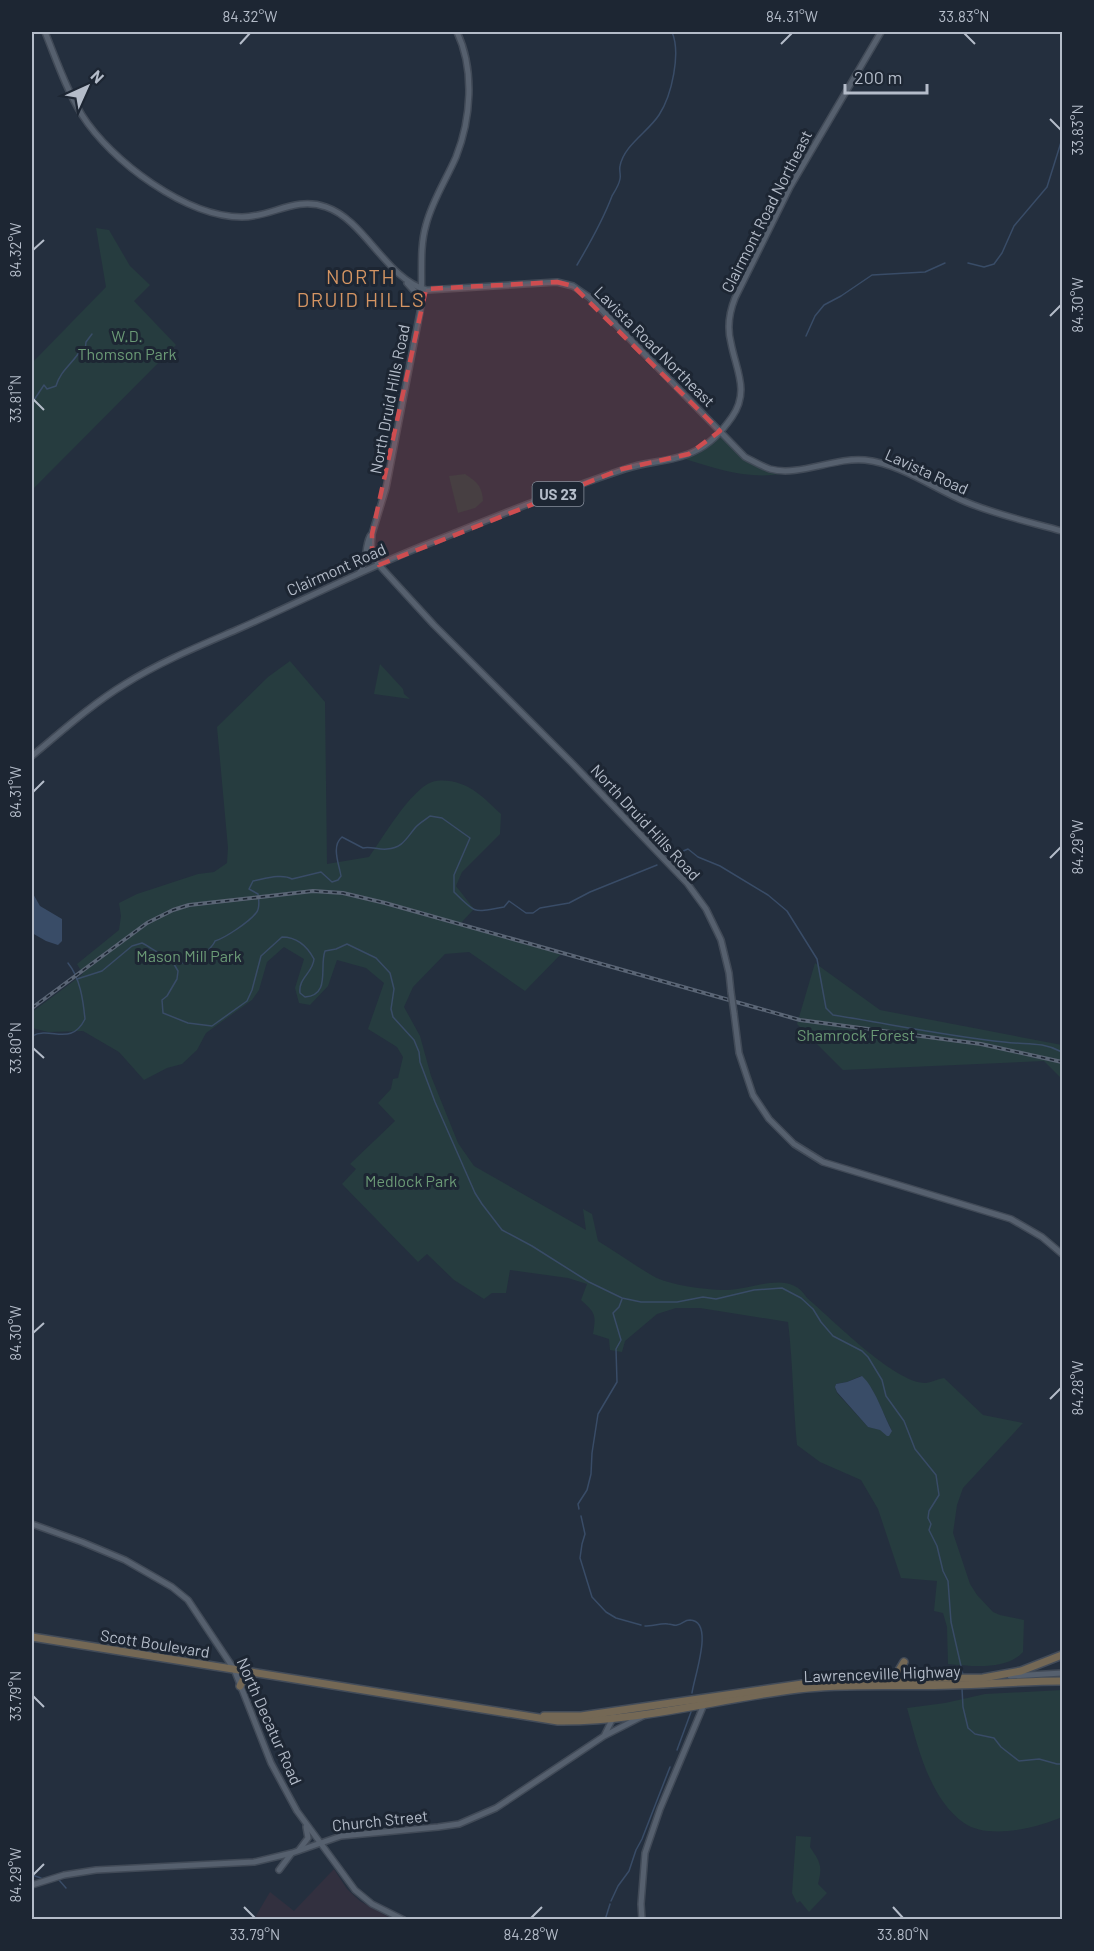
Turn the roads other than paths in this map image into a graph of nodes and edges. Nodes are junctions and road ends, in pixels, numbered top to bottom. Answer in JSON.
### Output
{"nodes":[{"id":1,"x":45,"y":32,"type":"edge"},
{"id":2,"x":457,"y":32,"type":"edge"},
{"id":3,"x":881,"y":32,"type":"edge"},
{"id":4,"x":423,"y":272,"type":"junction"},
{"id":5,"x":405,"y":279,"type":"junction"},
{"id":6,"x":423,"y":289,"type":"junction"},
{"id":7,"x":421,"y":307,"type":"junction"},
{"id":8,"x":720,"y":431,"type":"junction"},
{"id":9,"x":677,"y":458,"type":"joint"},
{"id":10,"x":374,"y":526,"type":"junction"},
{"id":11,"x":1062,"y":531,"type":"edge"},
{"id":12,"x":394,"y":558,"type":"junction"},
{"id":13,"x":379,"y":565,"type":"junction"},
{"id":14,"x":358,"y":574,"type":"junction"},
{"id":15,"x":393,"y":581,"type":"junction"},
{"id":16,"x":32,"y":756,"type":"edge"},
{"id":17,"x":1062,"y":1254,"type":"edge"},
{"id":18,"x":32,"y":1524,"type":"edge"},
{"id":19,"x":32,"y":1637,"type":"edge"},
{"id":20,"x":1062,"y":1655,"type":"edge"},
{"id":21,"x":234,"y":1669,"type":"junction"},
{"id":22,"x":252,"y":1672,"type":"junction"},
{"id":23,"x":1062,"y":1676,"type":"edge"},
{"id":24,"x":983,"y":1678,"type":"junction"},
{"id":25,"x":886,"y":1679,"type":"junction"},
{"id":26,"x":917,"y":1679,"type":"junction"},
{"id":27,"x":969,"y":1681,"type":"junction"},
{"id":28,"x":953,"y":1682,"type":"junction"},
{"id":29,"x":240,"y":1686,"type":"junction"},
{"id":30,"x":705,"y":1701,"type":"junction"},
{"id":31,"x":615,"y":1711,"type":"junction"},
{"id":32,"x":644,"y":1715,"type":"junction"},
{"id":33,"x":538,"y":1717,"type":"junction"},
{"id":34,"x":614,"y":1719,"type":"junction"},
{"id":35,"x":604,"y":1736,"type":"junction"},
{"id":36,"x":304,"y":1821,"type":"junction"},
{"id":37,"x":321,"y":1841,"type":"junction"},
{"id":38,"x":295,"y":1852,"type":"junction"},
{"id":39,"x":279,"y":1870,"type":"dead end"},
{"id":40,"x":32,"y":1886,"type":"edge"},
{"id":41,"x":404,"y":1920,"type":"edge"},
{"id":42,"x":642,"y":1920,"type":"edge"}],
"edges":[{"from":1,"to":5,"type":"main road","name":"Lavista Road Northeast"},
{"from":2,"to":4,"type":"main road","name":"North Druid Hills Road"},
{"from":3,"to":8,"type":"main road","name":"Clairmont Road Northeast","number":"US 23"},
{"from":4,"to":5,"type":"main road"},
{"from":4,"to":6,"type":"main road","name":"North Druid Hills Road"},
{"from":5,"to":6,"type":"main road","name":"Lavista Road Northeast"},
{"from":5,"to":7,"type":"main road"},
{"from":6,"to":7,"type":"main road","name":"North Druid Hills Road"},
{"from":6,"to":8,"type":"main road","name":"Lavista Road Northeast"},
{"from":7,"to":10,"type":"main road","name":"North Druid Hills Road"},
{"from":8,"to":9,"type":"main road","name":"Clairmont Road Northeast","number":"US 23"},
{"from":8,"to":11,"type":"main road","name":"Lavista Road"},
{"from":9,"to":12,"type":"main road","name":"Clairmont Road","number":"US 23"},
{"from":10,"to":13,"type":"main road","name":"North Druid Hills Road"},
{"from":10,"to":14,"type":"main road"},
{"from":12,"to":13,"type":"main road","name":"Clairmont Road","number":"US 23"},
{"from":12,"to":15,"type":"main road"},
{"from":13,"to":14,"type":"main road","name":"Clairmont Road","number":"US 23"},
{"from":13,"to":15,"type":"main road","name":"North Druid Hills Road"},
{"from":14,"to":16,"type":"main road","name":"Clairmont Road","number":"US 23"},
{"from":15,"to":17,"type":"main road","name":"North Druid Hills Road","bridge":true},
{"from":18,"to":21,"type":"main road","name":"North Decatur Road"},
{"from":19,"to":21,"type":"highway","name":"Scott Boulevard"},
{"from":20,"to":24,"type":"highway"},
{"from":21,"to":22,"type":"highway","name":"Scott Boulevard"},
{"from":21,"to":29,"type":"main road","name":"North Decatur Road"},
{"from":22,"to":29,"type":"highway"},
{"from":22,"to":33,"type":"highway","name":"Scott Boulevard"},
{"from":23,"to":24,"type":"main road","name":"Lawrenceville Highway"},
{"from":23,"to":27,"type":"highway","name":"Lawrenceville Highway"},
{"from":24,"to":27,"type":"highway","name":"Lawrenceville Highway"},
{"from":25,"to":26,"type":"highway","name":"Lawrenceville Highway"},
{"from":25,"to":26,"type":"highway"},
{"from":25,"to":30,"type":"highway","name":"Lawrenceville Highway"},
{"from":26,"to":28,"type":"highway","name":"Lawrenceville Highway"},
{"from":27,"to":28,"type":"highway","name":"Lawrenceville Highway"},
{"from":28,"to":30,"type":"highway","name":"Lawrenceville Highway"},
{"from":29,"to":36,"type":"main road","name":"North Decatur Road"},
{"from":30,"to":31,"type":"highway"},
{"from":30,"to":32,"type":"highway"},
{"from":30,"to":42,"type":"main road"},
{"from":31,"to":33,"type":"highway"},
{"from":31,"to":34,"type":"main road","name":"Church Street"},
{"from":32,"to":34,"type":"highway"},
{"from":32,"to":35,"type":"main road","name":"Church Street"},
{"from":33,"to":34,"type":"highway"},
{"from":34,"to":35,"type":"main road","name":"Church Street"},
{"from":35,"to":37,"type":"main road","name":"Church Street"},
{"from":36,"to":37,"type":"main road","name":"North Decatur Road"},
{"from":36,"to":38,"type":"main road"},
{"from":37,"to":38,"type":"main road","name":"Church Street"},
{"from":37,"to":41,"type":"main road","name":"North Decatur Road"},
{"from":38,"to":39,"type":"main road"},
{"from":38,"to":40,"type":"main road","name":"Church Street"}]}
